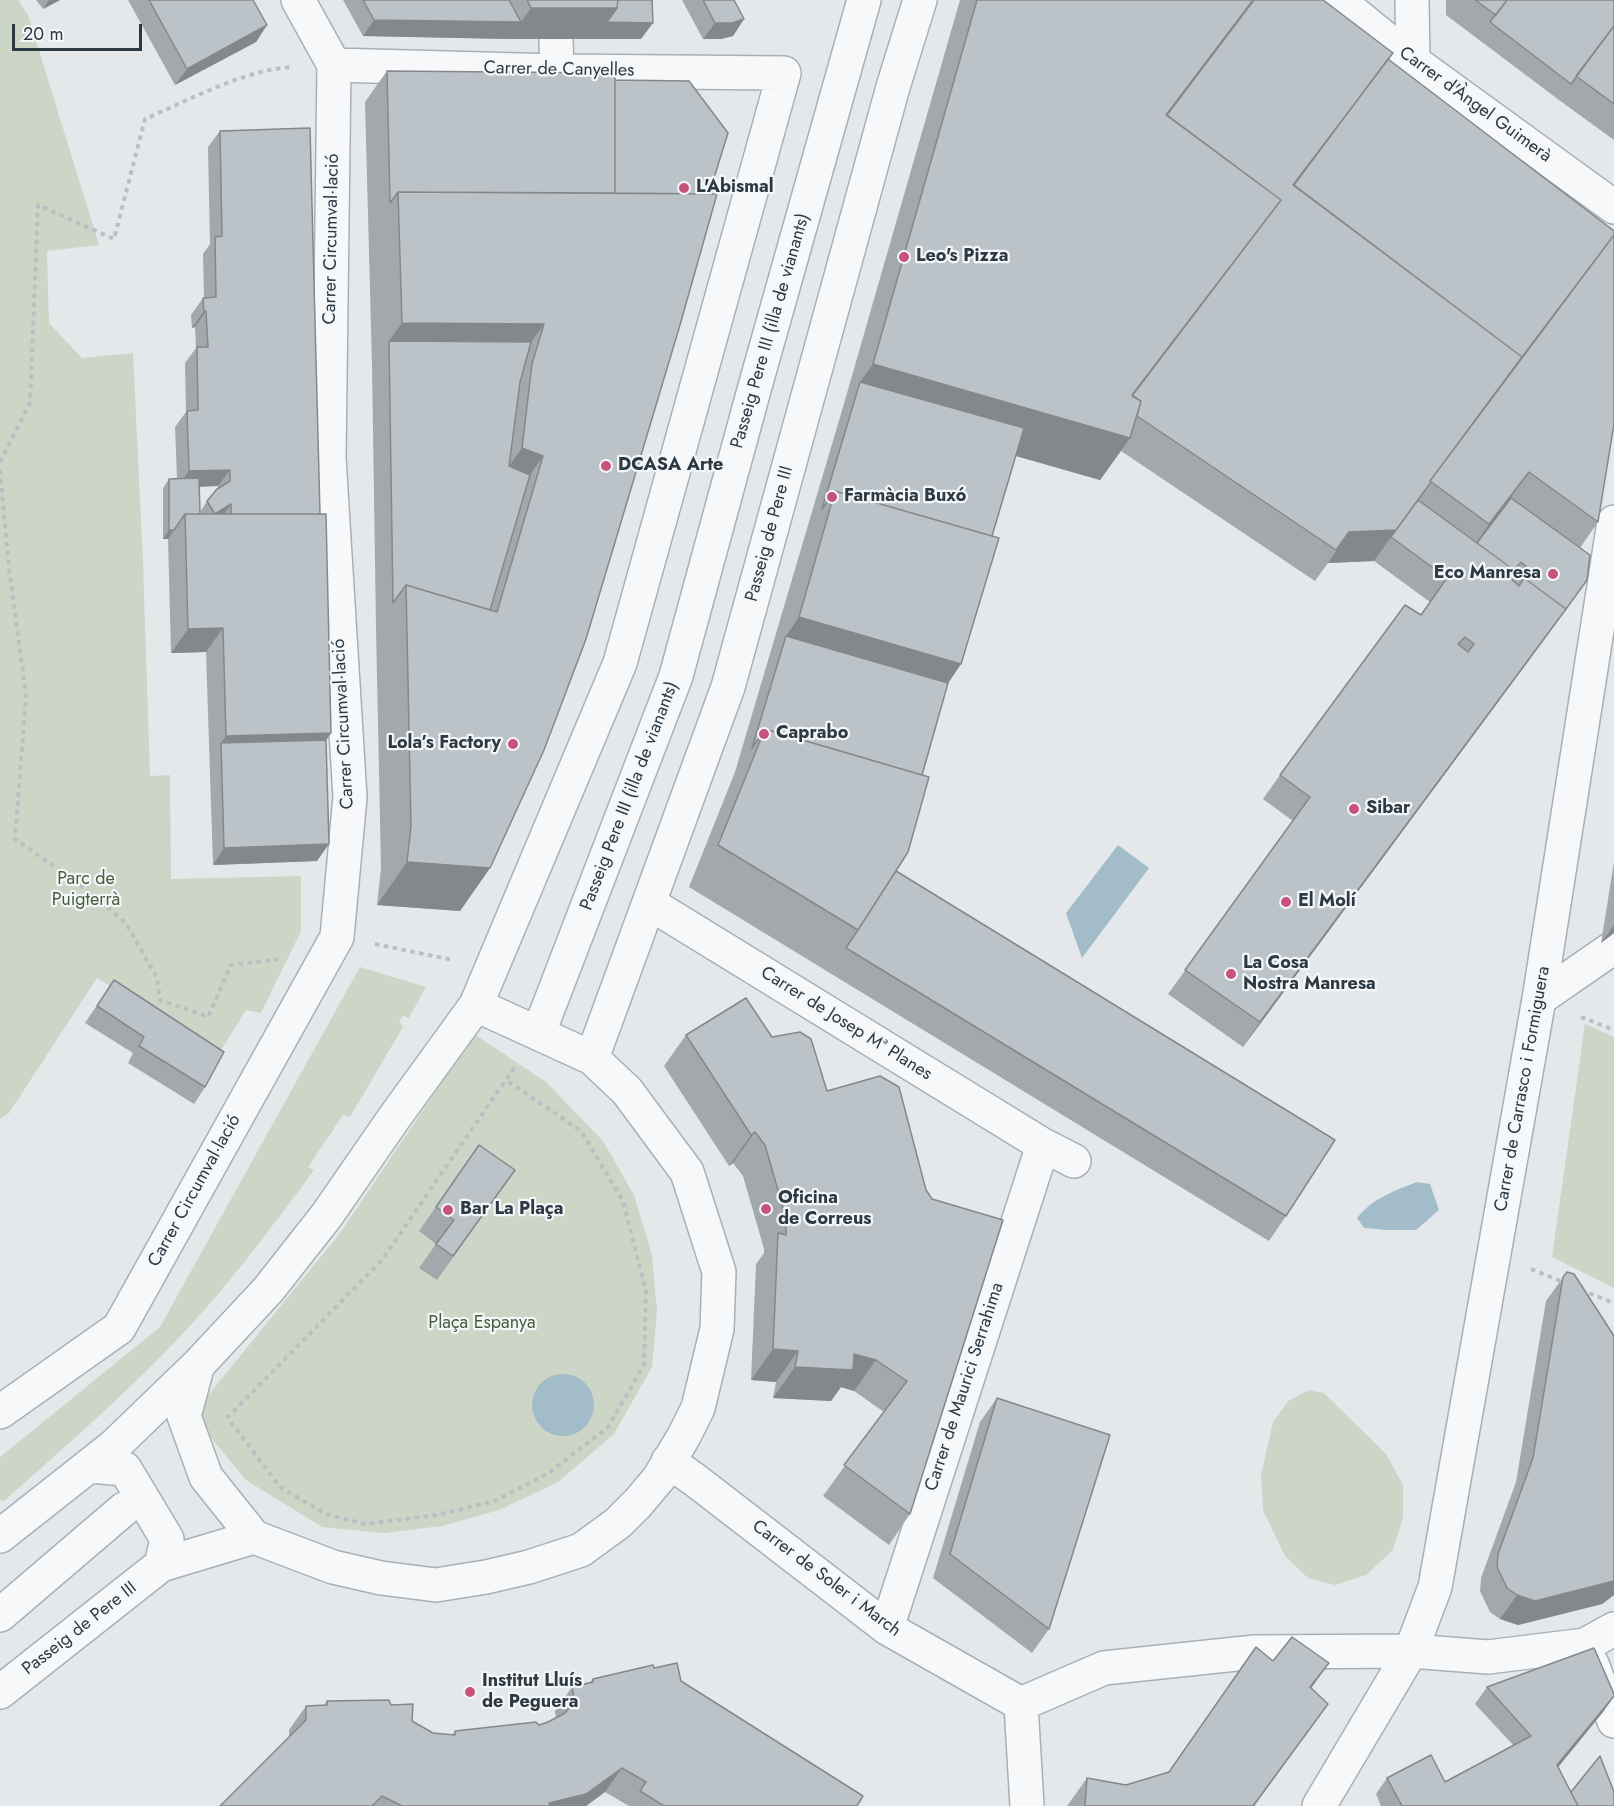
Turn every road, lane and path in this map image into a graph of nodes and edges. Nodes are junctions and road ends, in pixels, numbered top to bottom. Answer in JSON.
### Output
{"nodes":[{"id":1,"x":298,"y":0,"type":"edge"},
{"id":2,"x":864,"y":0,"type":"edge"},
{"id":3,"x":920,"y":0,"type":"edge"},
{"id":4,"x":1338,"y":0,"type":"edge"},
{"id":5,"x":1412,"y":0,"type":"edge"},
{"id":6,"x":556,"y":39,"type":"edge"},
{"id":7,"x":1413,"y":61,"type":"junction"},
{"id":8,"x":334,"y":65,"type":"junction"},
{"id":9,"x":274,"y":68,"type":"dead end"},
{"id":10,"x":557,"y":71,"type":"junction"},
{"id":11,"x":1608,"y":196,"type":"edge"},
{"id":12,"x":0,"y":462,"type":"edge"},
{"id":13,"x":0,"y":470,"type":"edge"},
{"id":14,"x":1614,"y":522,"type":"edge"},
{"id":15,"x":649,"y":903,"type":"junction"},
{"id":16,"x":332,"y":945,"type":"junction"},
{"id":17,"x":1614,"y":947,"type":"edge"},
{"id":18,"x":492,"y":967,"type":"junction"},
{"id":19,"x":1539,"y":999,"type":"junction"},
{"id":20,"x":476,"y":1005,"type":"junction"},
{"id":21,"x":539,"y":1032,"type":"junction"},
{"id":22,"x":592,"y":1058,"type":"junction"},
{"id":23,"x":506,"y":1080,"type":"joint"},
{"id":24,"x":1043,"y":1145,"type":"junction"},
{"id":25,"x":1074,"y":1161,"type":"dead end"},
{"id":26,"x":1494,"y":1253,"type":"junction"},
{"id":27,"x":1570,"y":1285,"type":"edge"},
{"id":28,"x":1581,"y":1290,"type":"edge"},
{"id":29,"x":1614,"y":1303,"type":"edge"},
{"id":30,"x":197,"y":1366,"type":"junction"},
{"id":31,"x":0,"y":1412,"type":"edge"},
{"id":32,"x":668,"y":1461,"type":"junction"},
{"id":33,"x":89,"y":1466,"type":"junction"},
{"id":34,"x":124,"y":1509,"type":"dead end"},
{"id":35,"x":0,"y":1536,"type":"edge"},
{"id":36,"x":254,"y":1537,"type":"junction"},
{"id":37,"x":161,"y":1565,"type":"junction"},
{"id":38,"x":0,"y":1614,"type":"edge"},
{"id":39,"x":887,"y":1628,"type":"junction"},
{"id":40,"x":1614,"y":1629,"type":"edge"},
{"id":41,"x":1585,"y":1645,"type":"junction"},
{"id":42,"x":1411,"y":1651,"type":"junction"},
{"id":43,"x":0,"y":1692,"type":"edge"},
{"id":44,"x":1021,"y":1704,"type":"junction"},
{"id":45,"x":1614,"y":1721,"type":"edge"},
{"id":46,"x":1027,"y":1806,"type":"edge"},
{"id":47,"x":1319,"y":1806,"type":"edge"}],
"edges":[{"from":1,"to":8,"type":"street","name":"Carrer Circumval·lació"},
{"from":2,"to":21,"type":"street","name":"Passeig Pere III (illa de vianants)"},
{"from":3,"to":15,"type":"street","name":"Passeig de Pere III"},
{"from":4,"to":7,"type":"street","name":"Carrer d'Àngel Guimerà"},
{"from":5,"to":7,"type":"street"},
{"from":6,"to":10,"type":"street"},
{"from":7,"to":11,"type":"street","name":"Carrer d'Àngel Guimerà"},
{"from":8,"to":10,"type":"street","name":"Carrer de Canyelles"},
{"from":8,"to":16,"type":"street","name":"Carrer Circumval·lació"},
{"from":9,"to":12,"type":"path"},
{"from":10,"to":18,"type":"street","name":"Carrer de Canyelles"},
{"from":13,"to":16,"type":"path"},
{"from":14,"to":19,"type":"street","name":"Carrer de Carrasco i Formiguera"},
{"from":15,"to":22,"type":"street","name":"Passeig de Pere III"},
{"from":15,"to":24,"type":"street","name":"Carrer de Josep Mª Planes"},
{"from":16,"to":18,"type":"path"},
{"from":16,"to":31,"type":"street","name":"Carrer Circumval·lació"},
{"from":17,"to":19,"type":"street"},
{"from":18,"to":20,"type":"street"},
{"from":19,"to":26,"type":"street","name":"Carrer de Carrasco i Formiguera"},
{"from":20,"to":21,"type":"street"},
{"from":20,"to":30,"type":"street"},
{"from":21,"to":22,"type":"street"},
{"from":22,"to":32,"type":"street"},
{"from":23,"to":23,"type":"path"},
{"from":24,"to":25,"type":"street","name":"Carrer de Josep Mª Planes"},
{"from":24,"to":39,"type":"street","name":"Carrer de Maurici Serrahima"},
{"from":26,"to":27,"type":"path"},
{"from":26,"to":42,"type":"street","name":"Carrer de Carrasco i Formiguera"},
{"from":28,"to":29,"type":"path"},
{"from":30,"to":33,"type":"street"},
{"from":30,"to":36,"type":"street"},
{"from":32,"to":36,"type":"street"},
{"from":32,"to":39,"type":"street","name":"Carrer de Soler i March"},
{"from":33,"to":35,"type":"street"},
{"from":33,"to":37,"type":"street"},
{"from":34,"to":38,"type":"street"},
{"from":36,"to":37,"type":"street","name":"Passeig de Pere III"},
{"from":37,"to":43,"type":"street","name":"Passeig de Pere III"},
{"from":39,"to":44,"type":"street","name":"Carrer de Soler i March"},
{"from":40,"to":41,"type":"street"},
{"from":41,"to":42,"type":"street"},
{"from":41,"to":45,"type":"street"},
{"from":42,"to":44,"type":"street"},
{"from":42,"to":47,"type":"street","name":"Carrer de Carrasco i Formiguera"},
{"from":44,"to":46,"type":"street"}]}
